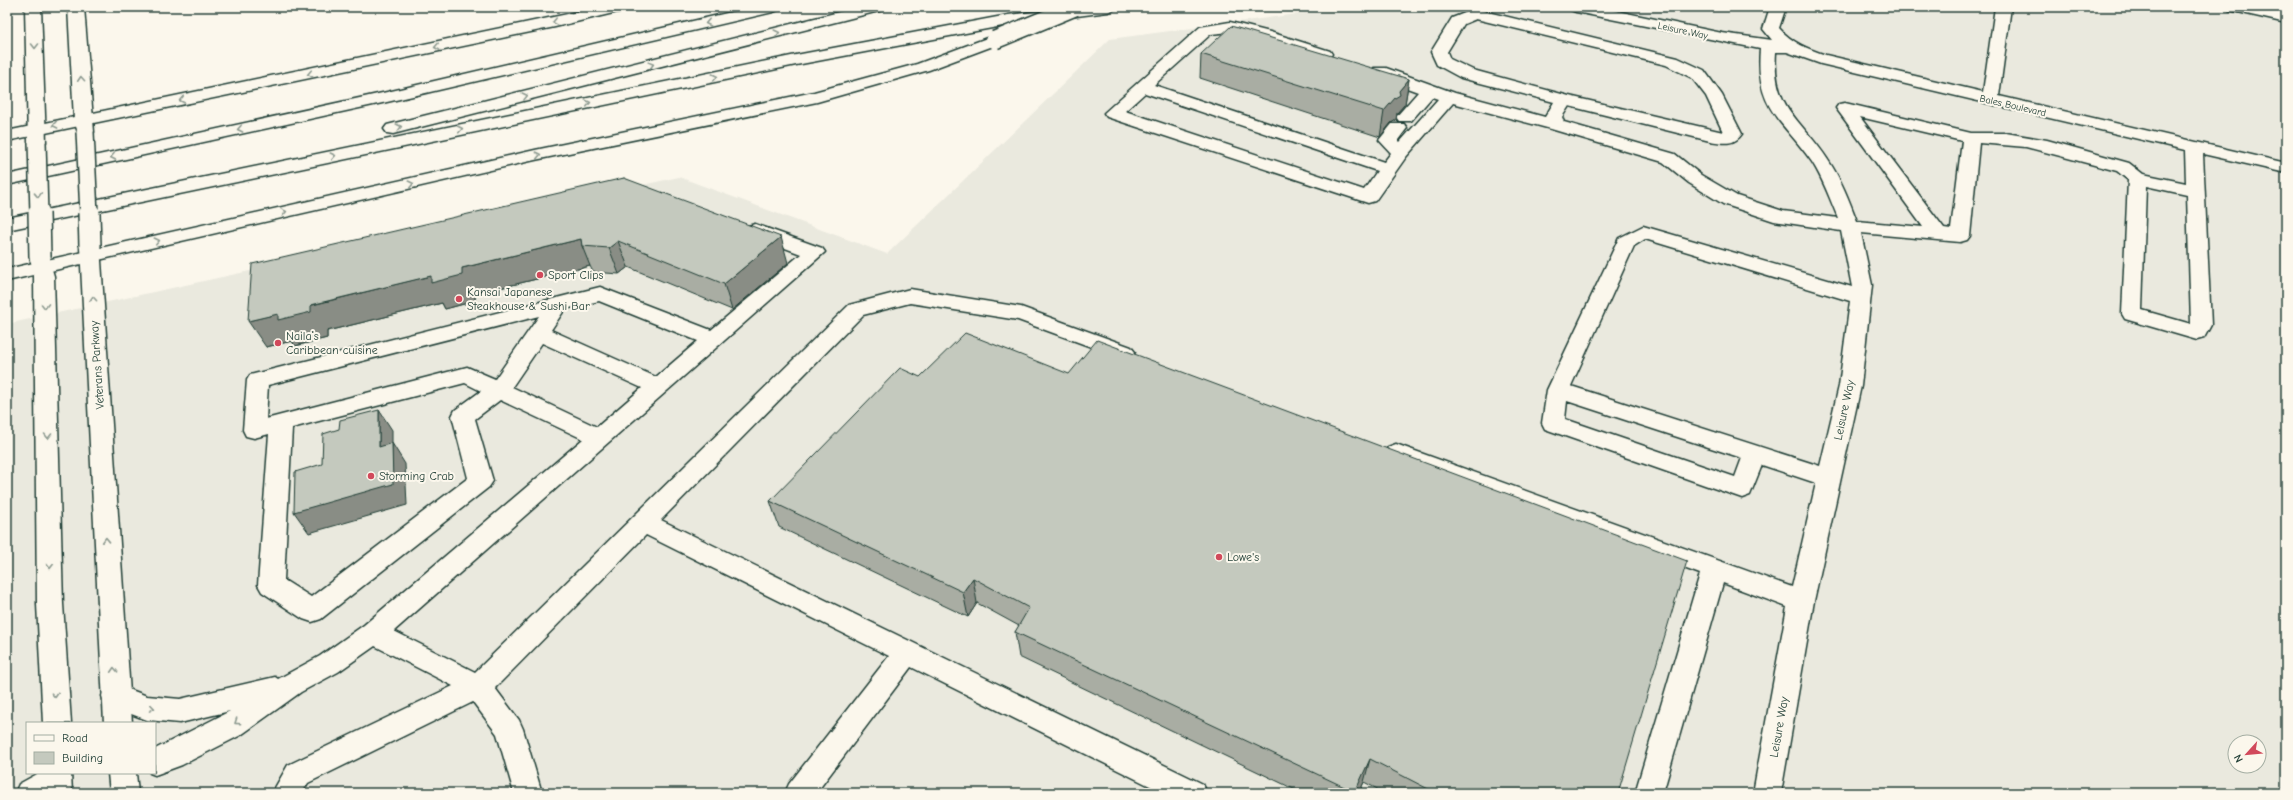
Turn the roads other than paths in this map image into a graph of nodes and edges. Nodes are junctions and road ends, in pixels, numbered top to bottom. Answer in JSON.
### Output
{"nodes":[{"id":1,"x":32,"y":7,"type":"edge"},
{"id":2,"x":76,"y":7,"type":"edge"},
{"id":3,"x":621,"y":7,"type":"edge"},
{"id":4,"x":714,"y":7,"type":"edge"},
{"id":5,"x":773,"y":7,"type":"edge"},
{"id":6,"x":878,"y":7,"type":"edge"},
{"id":7,"x":1075,"y":7,"type":"edge"},
{"id":8,"x":1108,"y":7,"type":"edge"},
{"id":9,"x":1576,"y":7,"type":"edge"},
{"id":10,"x":1778,"y":7,"type":"edge"},
{"id":11,"x":2003,"y":7,"type":"edge"},
{"id":12,"x":2234,"y":7,"type":"edge"},
{"id":13,"x":2286,"y":18,"type":"edge"},
{"id":14,"x":1768,"y":44,"type":"junction"},
{"id":15,"x":1796,"y":51,"type":"junction"},
{"id":16,"x":1338,"y":59,"type":"edge"},
{"id":17,"x":1368,"y":68,"type":"edge"},
{"id":18,"x":1142,"y":88,"type":"junction"},
{"id":19,"x":1429,"y":90,"type":"junction"},
{"id":20,"x":1449,"y":97,"type":"junction"},
{"id":21,"x":1990,"y":99,"type":"junction"},
{"id":22,"x":1564,"y":100,"type":"junction"},
{"id":23,"x":269,"y":123,"type":"junction"},
{"id":24,"x":1557,"y":125,"type":"junction"},
{"id":25,"x":84,"y":126,"type":"junction"},
{"id":26,"x":36,"y":135,"type":"junction"},
{"id":27,"x":7,"y":136,"type":"edge"},
{"id":28,"x":1971,"y":138,"type":"junction"},
{"id":29,"x":2194,"y":147,"type":"junction"},
{"id":30,"x":1400,"y":153,"type":"junction"},
{"id":31,"x":2286,"y":168,"type":"edge"},
{"id":32,"x":1388,"y":170,"type":"junction"},
{"id":33,"x":2137,"y":178,"type":"junction"},
{"id":34,"x":7,"y":180,"type":"edge"},
{"id":35,"x":2195,"y":191,"type":"junction"},
{"id":36,"x":7,"y":223,"type":"edge"},
{"id":37,"x":735,"y":223,"type":"edge"},
{"id":38,"x":1850,"y":226,"type":"junction"},
{"id":39,"x":1938,"y":234,"type":"junction"},
{"id":40,"x":90,"y":251,"type":"junction"},
{"id":41,"x":41,"y":262,"type":"junction"},
{"id":42,"x":7,"y":275,"type":"edge"},
{"id":43,"x":1860,"y":297,"type":"junction"},
{"id":44,"x":558,"y":305,"type":"junction"},
{"id":45,"x":538,"y":333,"type":"junction"},
{"id":46,"x":714,"y":339,"type":"junction"},
{"id":47,"x":1147,"y":361,"type":"edge"},
{"id":48,"x":659,"y":387,"type":"junction"},
{"id":49,"x":499,"y":389,"type":"junction"},
{"id":50,"x":1558,"y":390,"type":"junction"},
{"id":51,"x":281,"y":423,"type":"junction"},
{"id":52,"x":600,"y":438,"type":"junction"},
{"id":53,"x":1378,"y":446,"type":"edge"},
{"id":54,"x":1756,"y":454,"type":"junction"},
{"id":55,"x":1829,"y":478,"type":"junction"},
{"id":56,"x":643,"y":522,"type":"junction"},
{"id":57,"x":1714,"y":569,"type":"junction"},
{"id":58,"x":1801,"y":601,"type":"junction"},
{"id":59,"x":373,"y":633,"type":"junction"},
{"id":60,"x":907,"y":652,"type":"junction"},
{"id":61,"x":292,"y":684,"type":"junction"},
{"id":62,"x":478,"y":687,"type":"junction"},
{"id":63,"x":115,"y":696,"type":"junction"},
{"id":64,"x":57,"y":722,"type":"edge"},
{"id":65,"x":118,"y":722,"type":"edge"},
{"id":66,"x":156,"y":762,"type":"edge"},
{"id":67,"x":122,"y":774,"type":"edge"},
{"id":68,"x":57,"y":781,"type":"edge"},
{"id":69,"x":29,"y":793,"type":"edge"},
{"id":70,"x":124,"y":793,"type":"edge"},
{"id":71,"x":286,"y":793,"type":"edge"},
{"id":72,"x":528,"y":793,"type":"edge"},
{"id":73,"x":800,"y":793,"type":"edge"},
{"id":74,"x":1193,"y":793,"type":"edge"},
{"id":75,"x":1649,"y":793,"type":"edge"},
{"id":76,"x":1767,"y":793,"type":"edge"}],
"edges":[{"from":1,"to":26,"type":"main road","one_way":true},
{"from":25,"to":2,"type":"main road","name":"Veterans Parkway","one_way":true},
{"from":3,"to":25,"type":"main road","one_way":true},
{"from":4,"to":23,"type":"main road"},
{"from":5,"to":23,"type":"main road","one_way":true},
{"from":36,"to":6,"type":"main road","one_way":true},
{"from":40,"to":7,"type":"main road","one_way":true,"bridge":true},
{"from":36,"to":8,"type":"main road","one_way":true},
{"from":9,"to":14,"type":"main road","name":"Leisure Way"},
{"from":10,"to":15,"type":"main road","name":"Bales Boulevard"},
{"from":11,"to":21,"type":"main road"},
{"from":12,"to":13,"type":"main road"},
{"from":14,"to":15,"type":"main road","name":"Leisure Way"},
{"from":14,"to":38,"type":"main road","name":"Leisure Way"},
{"from":15,"to":21,"type":"main road","name":"Bales Boulevard"},
{"from":16,"to":18,"type":"main road"},
{"from":17,"to":19,"type":"main road"},
{"from":18,"to":32,"type":"main road"},
{"from":18,"to":32,"type":"main road"},
{"from":19,"to":20,"type":"main road"},
{"from":19,"to":30,"type":"main road"},
{"from":20,"to":24,"type":"main road"},
{"from":20,"to":30,"type":"main road"},
{"from":21,"to":29,"type":"main road","name":"Bales Boulevard"},
{"from":22,"to":22,"type":"main road"},
{"from":22,"to":24,"type":"main road"},
{"from":23,"to":34,"type":"main road","one_way":true},
{"from":24,"to":38,"type":"main road"},
{"from":25,"to":26,"type":"main road","one_way":true},
{"from":25,"to":40,"type":"main road","name":"Veterans Parkway","bridge":true},
{"from":26,"to":27,"type":"main road"},
{"from":26,"to":41,"type":"main road","one_way":true,"bridge":true},
{"from":28,"to":33,"type":"main road"},
{"from":28,"to":39,"type":"main road"},
{"from":28,"to":39,"type":"main road"},
{"from":29,"to":31,"type":"main road","name":"Bales Boulevard"},
{"from":29,"to":35,"type":"main road"},
{"from":30,"to":32,"type":"main road"},
{"from":33,"to":35,"type":"main road"},
{"from":33,"to":35,"type":"main road"},
{"from":37,"to":46,"type":"main road"},
{"from":38,"to":39,"type":"main road"},
{"from":38,"to":43,"type":"main road","name":"Leisure Way"},
{"from":40,"to":41,"type":"main road"},
{"from":63,"to":40,"type":"main road","name":"Veterans Parkway","one_way":true},
{"from":41,"to":42,"type":"main road"},
{"from":41,"to":64,"type":"main road","one_way":true},
{"from":43,"to":50,"type":"main road"},
{"from":43,"to":55,"type":"main road","name":"Leisure Way"},
{"from":44,"to":45,"type":"main road"},
{"from":44,"to":46,"type":"main road"},
{"from":44,"to":51,"type":"main road"},
{"from":45,"to":48,"type":"main road"},
{"from":45,"to":49,"type":"main road"},
{"from":46,"to":48,"type":"main road"},
{"from":47,"to":56,"type":"main road"},
{"from":48,"to":52,"type":"main road"},
{"from":49,"to":51,"type":"main road"},
{"from":49,"to":51,"type":"main road"},
{"from":49,"to":52,"type":"main road"},
{"from":50,"to":54,"type":"main road"},
{"from":50,"to":54,"type":"main road"},
{"from":52,"to":59,"type":"main road"},
{"from":53,"to":57,"type":"main road"},
{"from":54,"to":55,"type":"main road"},
{"from":55,"to":58,"type":"main road","name":"Leisure Way"},
{"from":56,"to":60,"type":"main road"},
{"from":56,"to":62,"type":"main road"},
{"from":57,"to":58,"type":"main road"},
{"from":57,"to":75,"type":"main road"},
{"from":58,"to":76,"type":"main road","name":"Leisure Way"},
{"from":59,"to":61,"type":"main road"},
{"from":59,"to":62,"type":"main road"},
{"from":60,"to":73,"type":"main road"},
{"from":60,"to":74,"type":"main road"},
{"from":63,"to":61,"type":"main road","one_way":true},
{"from":61,"to":66,"type":"main road","one_way":true},
{"from":62,"to":71,"type":"main road"},
{"from":62,"to":72,"type":"main road"},
{"from":63,"to":65,"type":"main road","name":"Veterans Parkway"},
{"from":67,"to":70,"type":"main road"},
{"from":68,"to":69,"type":"main road"}]}
